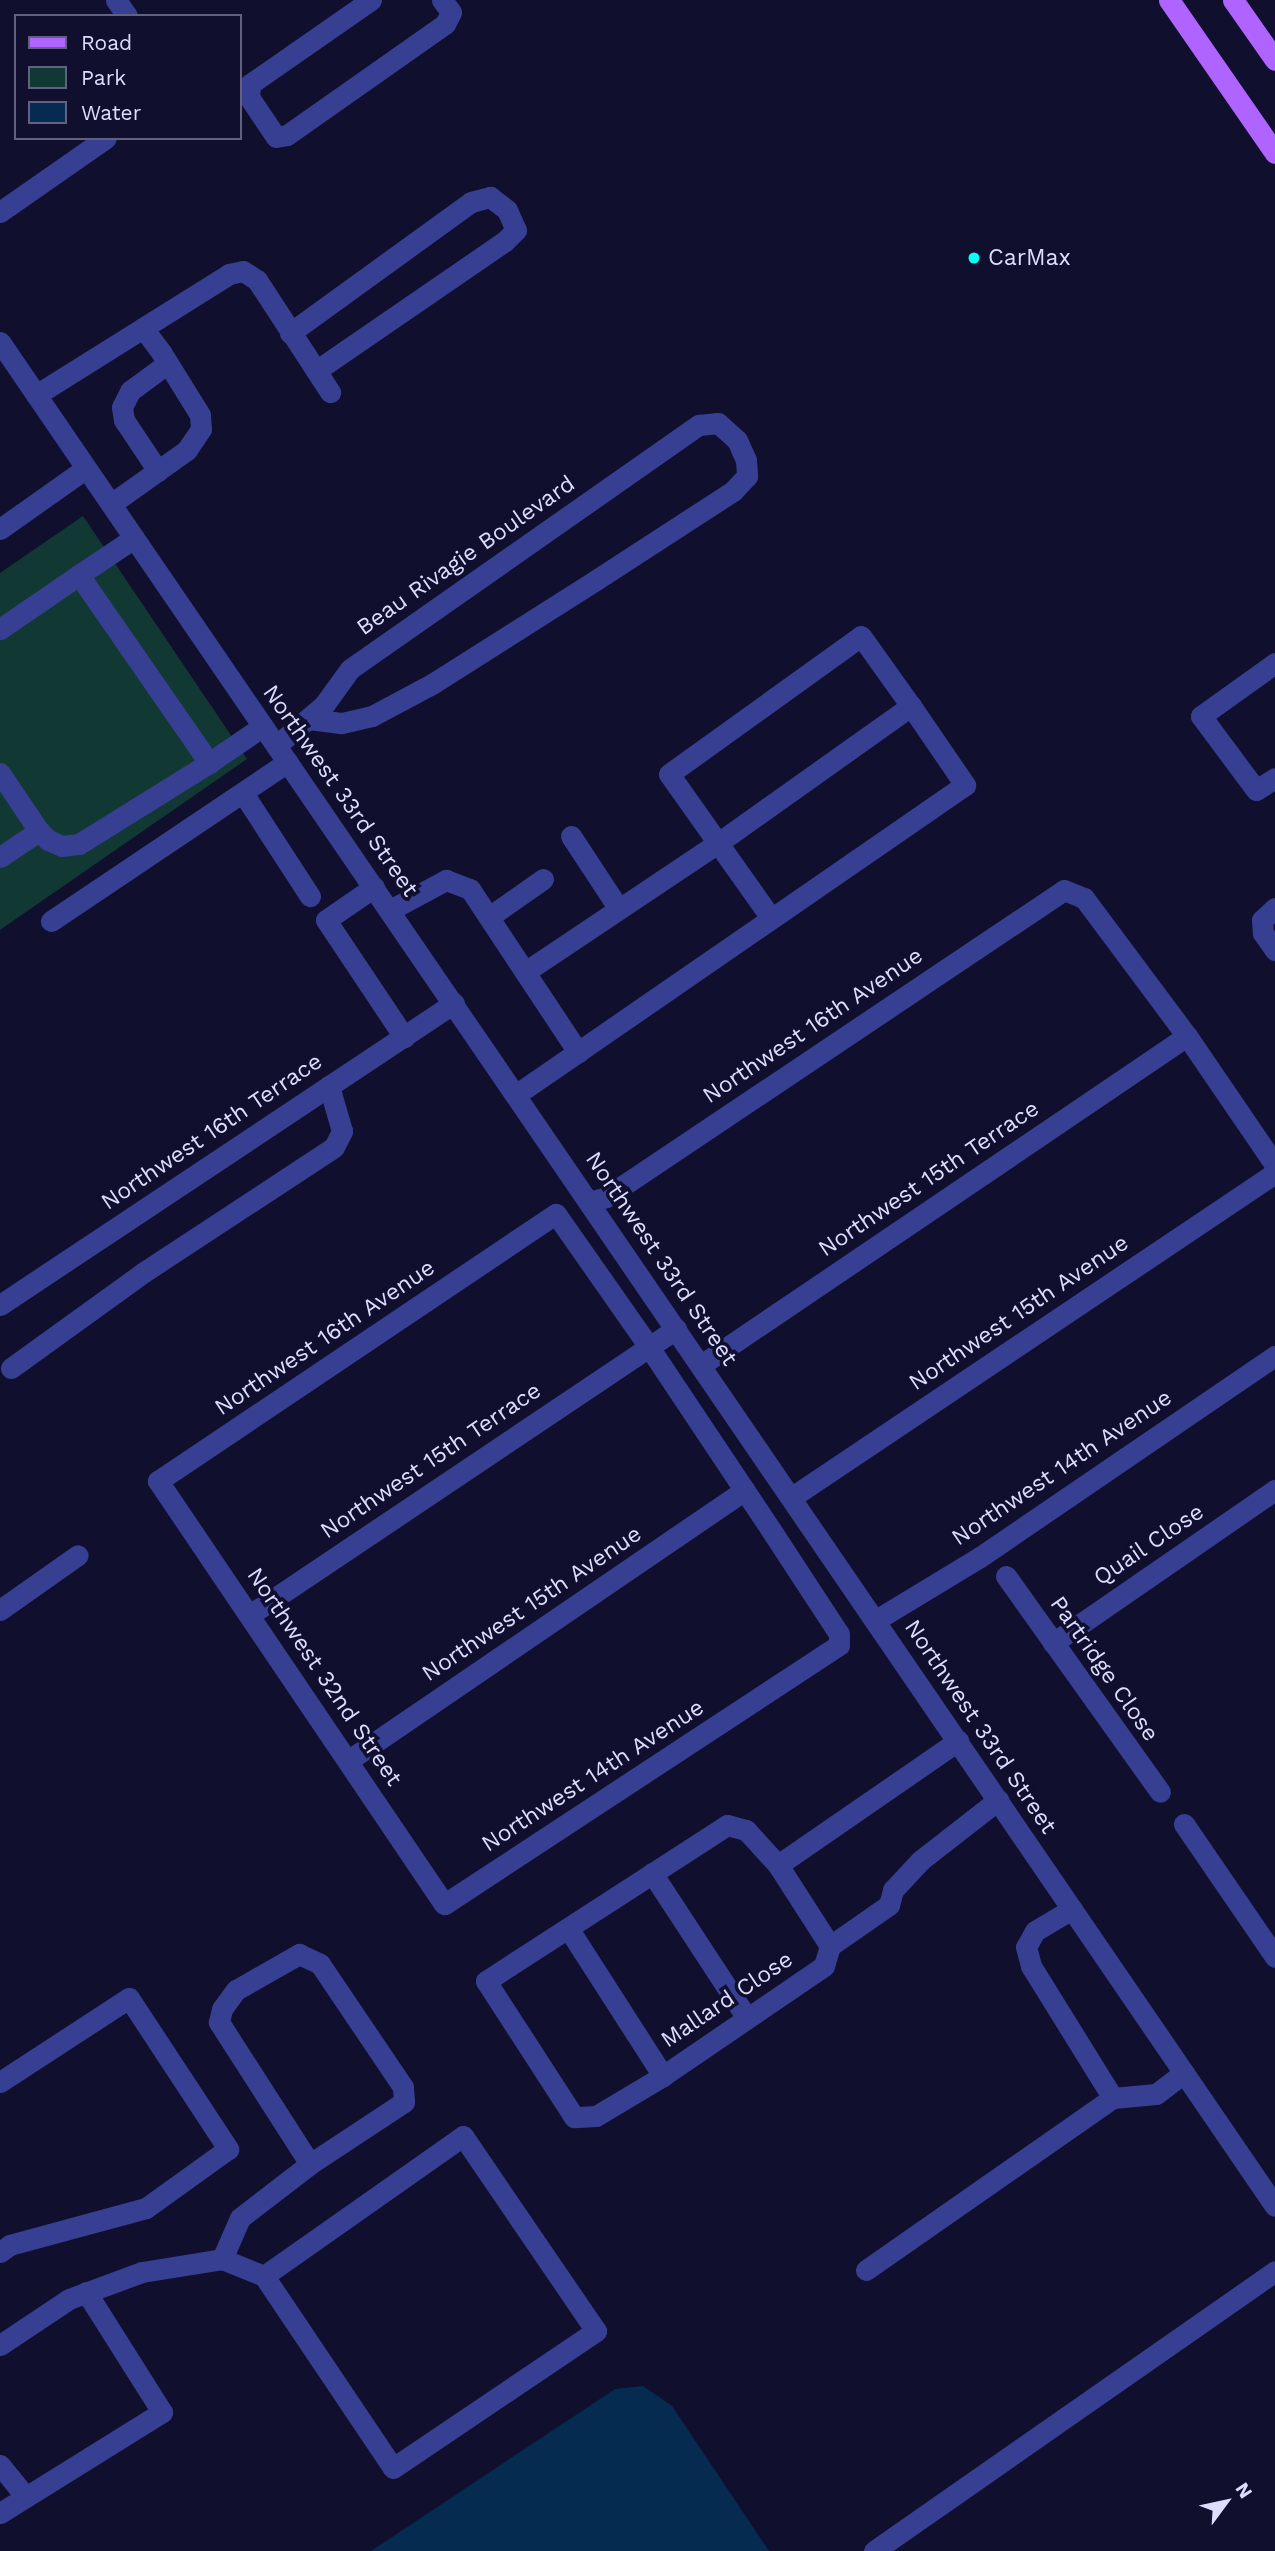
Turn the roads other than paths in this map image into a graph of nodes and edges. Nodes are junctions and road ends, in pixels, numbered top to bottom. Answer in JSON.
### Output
{"nodes":[{"id":1,"x":371,"y":0,"type":"edge"},
{"id":2,"x":442,"y":0,"type":"edge"},
{"id":3,"x":1169,"y":0,"type":"edge"},
{"id":4,"x":1233,"y":0,"type":"edge"},
{"id":5,"x":1275,"y":60,"type":"edge"},
{"id":6,"x":103,"y":140,"type":"edge"},
{"id":7,"x":1275,"y":153,"type":"edge"},
{"id":8,"x":0,"y":212,"type":"edge"},
{"id":9,"x":143,"y":328,"type":"junction"},
{"id":10,"x":290,"y":333,"type":"junction"},
{"id":11,"x":0,"y":342,"type":"edge"},
{"id":12,"x":168,"y":363,"type":"junction"},
{"id":13,"x":316,"y":371,"type":"junction"},
{"id":14,"x":330,"y":392,"type":"dead end"},
{"id":15,"x":36,"y":396,"type":"junction"},
{"id":16,"x":86,"y":468,"type":"junction"},
{"id":17,"x":158,"y":471,"type":"junction"},
{"id":18,"x":111,"y":504,"type":"junction"},
{"id":19,"x":0,"y":529,"type":"edge"},
{"id":20,"x":134,"y":538,"type":"junction"},
{"id":21,"x":79,"y":575,"type":"junction"},
{"id":22,"x":0,"y":629,"type":"edge"},
{"id":23,"x":1275,"y":663,"type":"edge"},
{"id":24,"x":911,"y":706,"type":"junction"},
{"id":25,"x":308,"y":719,"type":"junction"},
{"id":26,"x":263,"y":726,"type":"junction"},
{"id":27,"x":282,"y":754,"type":"junction"},
{"id":28,"x":208,"y":763,"type":"junction"},
{"id":29,"x":0,"y":773,"type":"edge"},
{"id":30,"x":1275,"y":778,"type":"edge"},
{"id":31,"x":243,"y":793,"type":"junction"},
{"id":32,"x":39,"y":831,"type":"junction"},
{"id":33,"x":571,"y":836,"type":"dead end"},
{"id":34,"x":718,"y":843,"type":"junction"},
{"id":35,"x":0,"y":857,"type":"edge"},
{"id":36,"x":543,"y":879,"type":"dead end"},
{"id":37,"x":374,"y":887,"type":"junction"},
{"id":38,"x":310,"y":896,"type":"dead end"},
{"id":39,"x":1275,"y":908,"type":"edge"},
{"id":40,"x":620,"y":909,"type":"junction"},
{"id":41,"x":390,"y":910,"type":"junction"},
{"id":42,"x":489,"y":917,"type":"junction"},
{"id":43,"x":771,"y":918,"type":"junction"},
{"id":44,"x":51,"y":921,"type":"dead end"},
{"id":45,"x":1275,"y":950,"type":"edge"},
{"id":46,"x":525,"y":972,"type":"junction"},
{"id":47,"x":454,"y":1003,"type":"junction"},
{"id":48,"x":1187,"y":1036,"type":"junction"},
{"id":49,"x":404,"y":1037,"type":"junction"},
{"id":50,"x":578,"y":1052,"type":"junction"},
{"id":51,"x":329,"y":1086,"type":"junction"},
{"id":52,"x":517,"y":1094,"type":"junction"},
{"id":53,"x":1275,"y":1165,"type":"edge"},
{"id":54,"x":1275,"y":1172,"type":"edge"},
{"id":55,"x":590,"y":1202,"type":"junction"},
{"id":56,"x":0,"y":1305,"type":"edge"},
{"id":57,"x":676,"y":1329,"type":"junction"},
{"id":58,"x":649,"y":1347,"type":"junction"},
{"id":59,"x":1275,"y":1356,"type":"edge"},
{"id":60,"x":701,"y":1365,"type":"junction"},
{"id":61,"x":12,"y":1367,"type":"dead end"},
{"id":62,"x":158,"y":1481,"type":"joint"},
{"id":63,"x":745,"y":1490,"type":"junction"},
{"id":64,"x":1275,"y":1490,"type":"edge"},
{"id":65,"x":792,"y":1497,"type":"junction"},
{"id":66,"x":78,"y":1555,"type":"dead end"},
{"id":67,"x":1006,"y":1576,"type":"dead end"},
{"id":68,"x":0,"y":1610,"type":"edge"},
{"id":69,"x":251,"y":1614,"type":"junction"},
{"id":70,"x":876,"y":1620,"type":"junction"},
{"id":71,"x":1053,"y":1643,"type":"junction"},
{"id":72,"x":958,"y":1741,"type":"junction"},
{"id":73,"x":349,"y":1760,"type":"junction"},
{"id":74,"x":1160,"y":1793,"type":"dead end"},
{"id":75,"x":998,"y":1800,"type":"junction"},
{"id":76,"x":1184,"y":1824,"type":"dead end"},
{"id":77,"x":778,"y":1865,"type":"junction"},
{"id":78,"x":652,"y":1873,"type":"junction"},
{"id":79,"x":444,"y":1904,"type":"joint"},
{"id":80,"x":1073,"y":1909,"type":"junction"},
{"id":81,"x":568,"y":1928,"type":"junction"},
{"id":82,"x":830,"y":1946,"type":"junction"},
{"id":83,"x":1275,"y":1958,"type":"edge"},
{"id":84,"x":747,"y":2018,"type":"junction"},
{"id":85,"x":1184,"y":2073,"type":"junction"},
{"id":86,"x":663,"y":2076,"type":"junction"},
{"id":87,"x":0,"y":2082,"type":"edge"},
{"id":88,"x":1112,"y":2098,"type":"junction"},
{"id":89,"x":310,"y":2164,"type":"junction"},
{"id":90,"x":1275,"y":2206,"type":"edge"},
{"id":91,"x":0,"y":2252,"type":"edge"},
{"id":92,"x":222,"y":2259,"type":"junction"},
{"id":93,"x":866,"y":2270,"type":"dead end"},
{"id":94,"x":1275,"y":2272,"type":"edge"},
{"id":95,"x":264,"y":2276,"type":"junction"},
{"id":96,"x":86,"y":2292,"type":"junction"},
{"id":97,"x":0,"y":2345,"type":"edge"},
{"id":98,"x":0,"y":2465,"type":"edge"},
{"id":99,"x":26,"y":2497,"type":"junction"},
{"id":100,"x":0,"y":2513,"type":"edge"},
{"id":101,"x":874,"y":2551,"type":"edge"}],
"edges":[{"from":1,"to":2,"type":"street"},
{"from":3,"to":7,"type":"main road"},
{"from":4,"to":5,"type":"main road"},
{"from":6,"to":8,"type":"street"},
{"from":9,"to":10,"type":"street"},
{"from":9,"to":12,"type":"street"},
{"from":9,"to":15,"type":"street"},
{"from":10,"to":13,"type":"street"},
{"from":10,"to":13,"type":"street"},
{"from":11,"to":15,"type":"street","name":"Northwest 33rd Street"},
{"from":12,"to":17,"type":"street"},
{"from":12,"to":17,"type":"street"},
{"from":13,"to":14,"type":"street"},
{"from":15,"to":16,"type":"street","name":"Northwest 33rd Street"},
{"from":16,"to":18,"type":"street","name":"Northwest 33rd Street"},
{"from":16,"to":19,"type":"street"},
{"from":17,"to":18,"type":"street"},
{"from":18,"to":20,"type":"street","name":"Northwest 33rd Street"},
{"from":20,"to":21,"type":"street"},
{"from":20,"to":26,"type":"street","name":"Northwest 33rd Street"},
{"from":21,"to":22,"type":"street"},
{"from":21,"to":28,"type":"street"},
{"from":23,"to":30,"type":"street"},
{"from":24,"to":34,"type":"street"},
{"from":24,"to":34,"type":"street"},
{"from":24,"to":43,"type":"street"},
{"from":25,"to":25,"type":"street","name":"Beau Rivagie Boulevard"},
{"from":25,"to":27,"type":"street","name":"Beau Rivagie Boulevard"},
{"from":26,"to":27,"type":"street","name":"Northwest 33rd Street"},
{"from":26,"to":28,"type":"street"},
{"from":27,"to":31,"type":"street","name":"Beau Rivagie Boulevard"},
{"from":27,"to":37,"type":"street","name":"Northwest 33rd Street"},
{"from":28,"to":32,"type":"street"},
{"from":29,"to":32,"type":"street"},
{"from":31,"to":38,"type":"street"},
{"from":31,"to":44,"type":"street","name":"Beau Rivagie Boulevard"},
{"from":32,"to":35,"type":"street"},
{"from":33,"to":40,"type":"street"},
{"from":34,"to":40,"type":"street"},
{"from":34,"to":43,"type":"street"},
{"from":36,"to":42,"type":"street"},
{"from":37,"to":41,"type":"street","name":"Northwest 33rd Street"},
{"from":37,"to":49,"type":"street"},
{"from":39,"to":45,"type":"street"},
{"from":40,"to":46,"type":"street"},
{"from":41,"to":42,"type":"street"},
{"from":41,"to":47,"type":"street","name":"Northwest 33rd Street"},
{"from":42,"to":46,"type":"street"},
{"from":43,"to":50,"type":"street"},
{"from":46,"to":50,"type":"street"},
{"from":47,"to":49,"type":"street","name":"Northwest 16th Terrace"},
{"from":47,"to":52,"type":"street","name":"Northwest 33rd Street"},
{"from":48,"to":53,"type":"street"},
{"from":48,"to":55,"type":"street","name":"Northwest 16th Avenue"},
{"from":48,"to":60,"type":"street","name":"Northwest 15th Terrace"},
{"from":49,"to":51,"type":"street","name":"Northwest 16th Terrace"},
{"from":50,"to":52,"type":"street"},
{"from":51,"to":56,"type":"street","name":"Northwest 16th Terrace"},
{"from":51,"to":61,"type":"street"},
{"from":52,"to":55,"type":"street","name":"Northwest 33rd Street"},
{"from":54,"to":65,"type":"street","name":"Northwest 15th Avenue"},
{"from":55,"to":57,"type":"street","name":"Northwest 33rd Street"},
{"from":57,"to":58,"type":"street","name":"Northwest 15th Terrace"},
{"from":57,"to":60,"type":"street","name":"Northwest 33rd Street"},
{"from":58,"to":62,"type":"street","name":"Northwest 16th Avenue"},
{"from":58,"to":63,"type":"street"},
{"from":58,"to":69,"type":"street","name":"Northwest 15th Terrace"},
{"from":59,"to":70,"type":"street","name":"Northwest 14th Avenue"},
{"from":60,"to":65,"type":"street","name":"Northwest 33rd Street"},
{"from":62,"to":69,"type":"street","name":"Northwest 32nd Street"},
{"from":63,"to":73,"type":"street","name":"Northwest 15th Avenue"},
{"from":63,"to":79,"type":"street","name":"Northwest 14th Avenue"},
{"from":64,"to":71,"type":"street","name":"Quail Close"},
{"from":65,"to":70,"type":"street","name":"Northwest 33rd Street"},
{"from":66,"to":68,"type":"street"},
{"from":67,"to":71,"type":"street","name":"Partridge Close"},
{"from":69,"to":73,"type":"street","name":"Northwest 32nd Street"},
{"from":70,"to":72,"type":"street","name":"Northwest 33rd Street"},
{"from":71,"to":74,"type":"street","name":"Partridge Close"},
{"from":72,"to":75,"type":"street","name":"Northwest 33rd Street"},
{"from":72,"to":77,"type":"street"},
{"from":73,"to":79,"type":"street","name":"Northwest 32nd Street"},
{"from":75,"to":80,"type":"street","name":"Northwest 33rd Street"},
{"from":75,"to":82,"type":"street"},
{"from":76,"to":83,"type":"street"},
{"from":77,"to":78,"type":"street"},
{"from":77,"to":82,"type":"street"},
{"from":78,"to":81,"type":"street"},
{"from":78,"to":84,"type":"street"},
{"from":80,"to":85,"type":"street","name":"Northwest 33rd Street"},
{"from":80,"to":88,"type":"street"},
{"from":81,"to":86,"type":"street"},
{"from":81,"to":86,"type":"street","name":"Mallard Close"},
{"from":82,"to":84,"type":"street","name":"Mallard Close"},
{"from":84,"to":86,"type":"street","name":"Mallard Close"},
{"from":85,"to":88,"type":"street"},
{"from":85,"to":90,"type":"street","name":"Northwest 33rd Street"},
{"from":87,"to":91,"type":"street"},
{"from":88,"to":93,"type":"street"},
{"from":89,"to":89,"type":"street"},
{"from":89,"to":92,"type":"street"},
{"from":92,"to":95,"type":"street"},
{"from":92,"to":96,"type":"street"},
{"from":94,"to":101,"type":"street"},
{"from":95,"to":95,"type":"street"},
{"from":96,"to":97,"type":"street"},
{"from":96,"to":99,"type":"street"},
{"from":98,"to":99,"type":"street"},
{"from":99,"to":100,"type":"street"}]}
